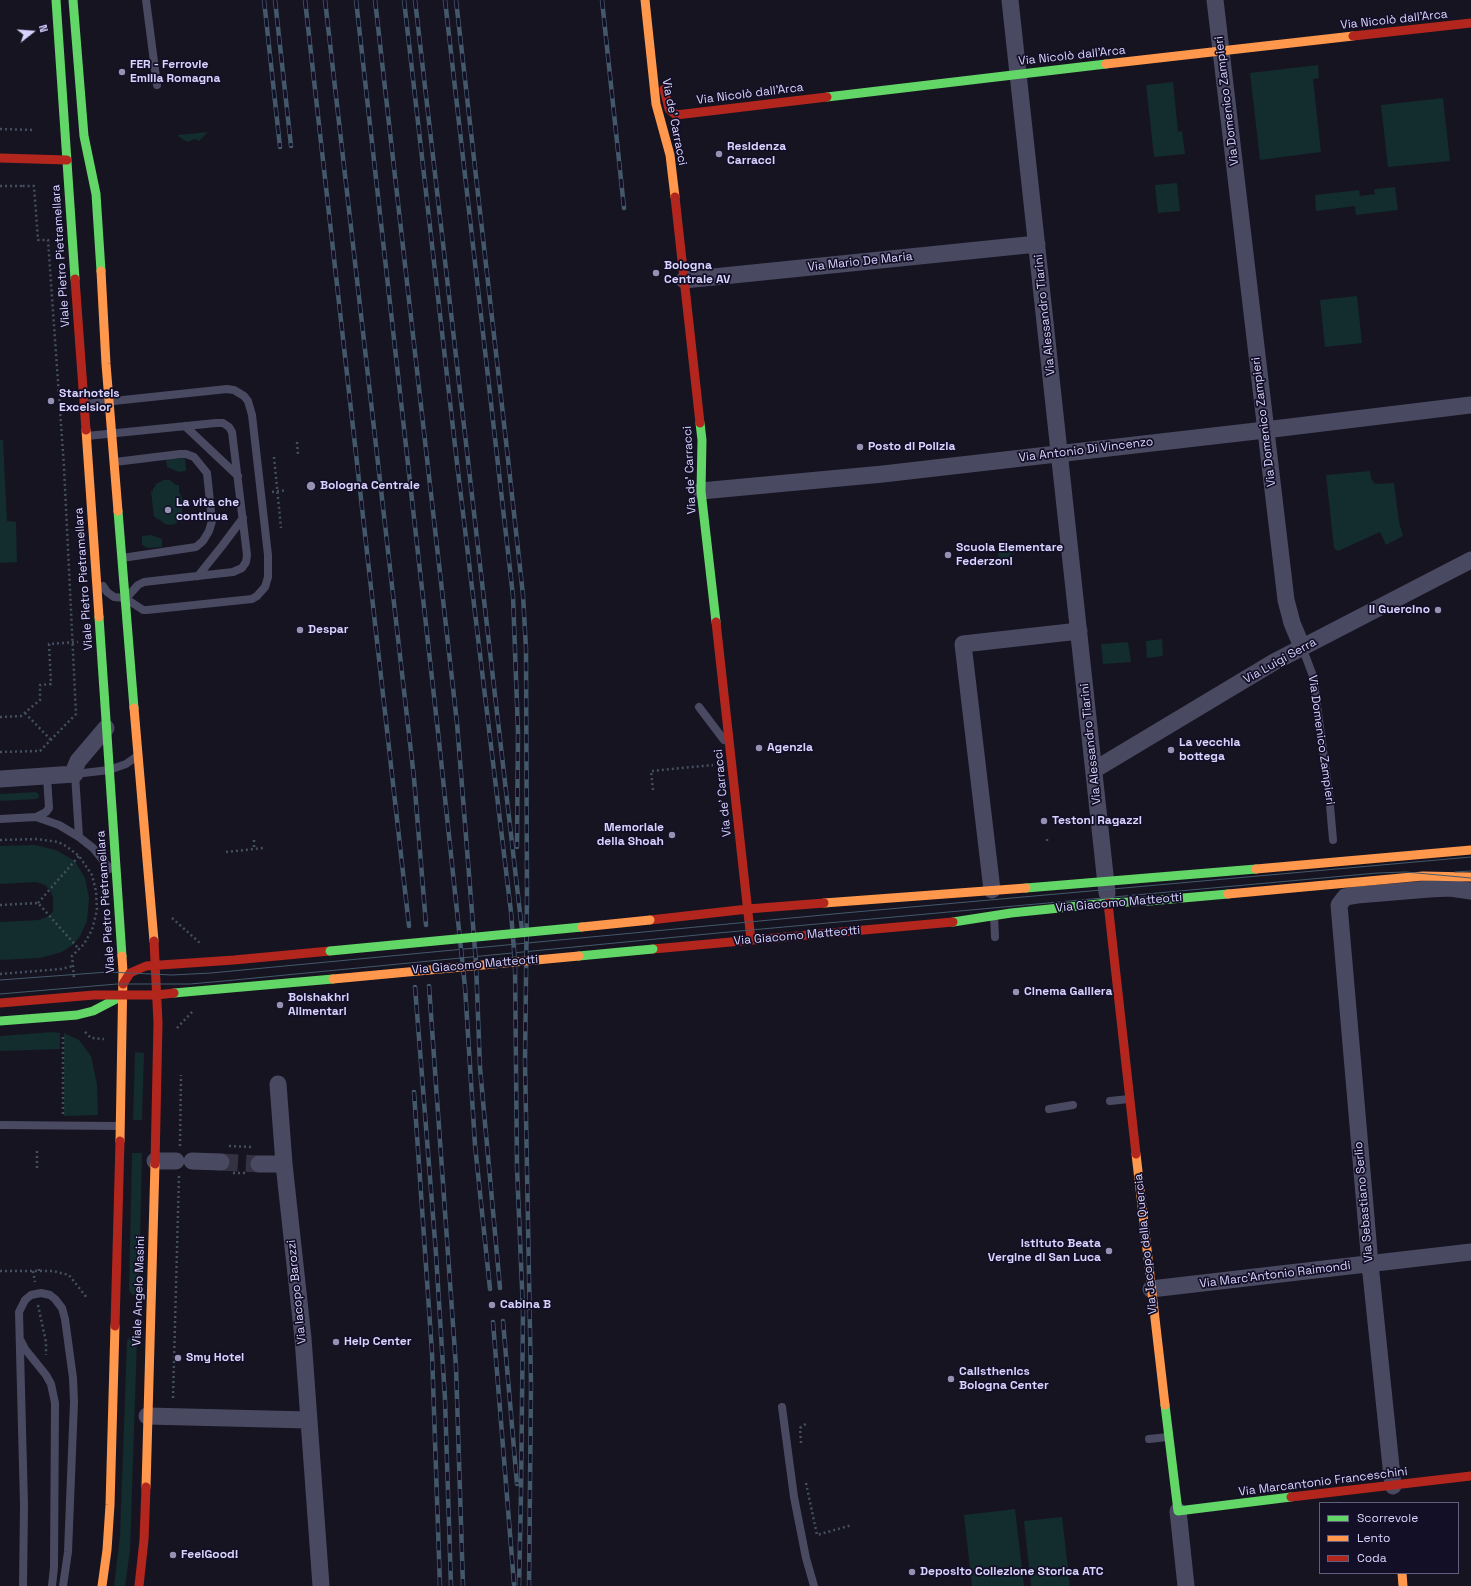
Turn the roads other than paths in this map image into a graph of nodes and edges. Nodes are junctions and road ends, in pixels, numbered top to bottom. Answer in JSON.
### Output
{"nodes":[{"id":1,"x":56,"y":0,"type":"edge"},
{"id":2,"x":73,"y":0,"type":"edge"},
{"id":3,"x":146,"y":0,"type":"edge"},
{"id":4,"x":645,"y":0,"type":"edge"},
{"id":5,"x":654,"y":0,"type":"edge"},
{"id":6,"x":1010,"y":0,"type":"edge"},
{"id":7,"x":1215,"y":0,"type":"edge"},
{"id":8,"x":1471,"y":23,"type":"edge"},
{"id":9,"x":659,"y":43,"type":"dead end"},
{"id":10,"x":1222,"y":52,"type":"junction"},
{"id":11,"x":1018,"y":74,"type":"junction"},
{"id":12,"x":663,"y":78,"type":"dead end"},
{"id":13,"x":158,"y":86,"type":"dead end"},
{"id":14,"x":676,"y":115,"type":"joint"},
{"id":15,"x":0,"y":158,"type":"edge"},
{"id":16,"x":71,"y":162,"type":"junction"},
{"id":17,"x":82,"y":172,"type":"dead end"},
{"id":18,"x":1037,"y":244,"type":"junction"},
{"id":19,"x":684,"y":280,"type":"junction"},
{"id":20,"x":106,"y":364,"type":"junction"},
{"id":21,"x":109,"y":402,"type":"junction"},
{"id":22,"x":83,"y":405,"type":"junction"},
{"id":23,"x":1471,"y":405,"type":"edge"},
{"id":24,"x":185,"y":426,"type":"junction"},
{"id":25,"x":1265,"y":430,"type":"junction"},
{"id":26,"x":112,"y":434,"type":"junction"},
{"id":27,"x":86,"y":436,"type":"junction"},
{"id":28,"x":1059,"y":453,"type":"junction"},
{"id":29,"x":115,"y":462,"type":"junction"},
{"id":30,"x":238,"y":476,"type":"junction"},
{"id":31,"x":701,"y":491,"type":"junction"},
{"id":32,"x":243,"y":518,"type":"junction"},
{"id":33,"x":122,"y":558,"type":"junction"},
{"id":34,"x":1471,"y":560,"type":"edge"},
{"id":35,"x":94,"y":562,"type":"junction"},
{"id":36,"x":198,"y":576,"type":"junction"},
{"id":37,"x":125,"y":598,"type":"junction"},
{"id":38,"x":1079,"y":631,"type":"junction"},
{"id":39,"x":1302,"y":647,"type":"junction"},
{"id":40,"x":699,"y":707,"type":"dead end"},
{"id":41,"x":106,"y":728,"type":"junction"},
{"id":42,"x":731,"y":749,"type":"junction"},
{"id":43,"x":138,"y":754,"type":"junction"},
{"id":44,"x":109,"y":770,"type":"junction"},
{"id":45,"x":1094,"y":770,"type":"junction"},
{"id":46,"x":75,"y":774,"type":"junction"},
{"id":47,"x":47,"y":776,"type":"junction"},
{"id":48,"x":0,"y":779,"type":"edge"},
{"id":49,"x":36,"y":817,"type":"junction"},
{"id":50,"x":0,"y":819,"type":"edge"},
{"id":51,"x":79,"y":837,"type":"junction"},
{"id":52,"x":1333,"y":840,"type":"dead end"},
{"id":53,"x":1471,"y":850,"type":"edge"},
{"id":54,"x":1106,"y":880,"type":"junction"},
{"id":55,"x":117,"y":881,"type":"junction"},
{"id":56,"x":1470,"y":886,"type":"edge"},
{"id":57,"x":992,"y":890,"type":"junction"},
{"id":58,"x":1341,"y":900,"type":"joint"},
{"id":59,"x":1108,"y":902,"type":"junction"},
{"id":60,"x":748,"y":909,"type":"junction"},
{"id":61,"x":994,"y":916,"type":"junction"},
{"id":62,"x":996,"y":937,"type":"dead end"},
{"id":63,"x":751,"y":940,"type":"junction"},
{"id":64,"x":156,"y":965,"type":"junction"},
{"id":65,"x":123,"y":984,"type":"junction"},
{"id":66,"x":123,"y":996,"type":"junction"},
{"id":67,"x":157,"y":996,"type":"junction"},
{"id":68,"x":0,"y":1003,"type":"edge"},
{"id":69,"x":0,"y":1021,"type":"edge"},
{"id":70,"x":278,"y":1084,"type":"dead end"},
{"id":71,"x":1130,"y":1099,"type":"junction"},
{"id":72,"x":1110,"y":1102,"type":"dead end"},
{"id":73,"x":1073,"y":1106,"type":"dead end"},
{"id":74,"x":1049,"y":1109,"type":"dead end"},
{"id":75,"x":0,"y":1125,"type":"edge"},
{"id":76,"x":121,"y":1126,"type":"junction"},
{"id":77,"x":155,"y":1161,"type":"junction"},
{"id":78,"x":221,"y":1162,"type":"tunnel mouth"},
{"id":79,"x":259,"y":1164,"type":"tunnel mouth"},
{"id":80,"x":284,"y":1164,"type":"junction"},
{"id":81,"x":1471,"y":1252,"type":"edge"},
{"id":82,"x":1370,"y":1264,"type":"junction"},
{"id":83,"x":1151,"y":1289,"type":"junction"},
{"id":84,"x":20,"y":1339,"type":"junction"},
{"id":85,"x":782,"y":1407,"type":"dead end"},
{"id":86,"x":148,"y":1416,"type":"junction"},
{"id":87,"x":308,"y":1420,"type":"junction"},
{"id":88,"x":1168,"y":1436,"type":"junction"},
{"id":89,"x":1149,"y":1439,"type":"dead end"},
{"id":90,"x":1471,"y":1476,"type":"edge"},
{"id":91,"x":1394,"y":1491,"type":"junction"},
{"id":92,"x":1178,"y":1512,"type":"junction"},
{"id":93,"x":1402,"y":1574,"type":"edge"},
{"id":94,"x":23,"y":1586,"type":"edge"},
{"id":95,"x":52,"y":1586,"type":"edge"},
{"id":96,"x":63,"y":1586,"type":"edge"},
{"id":97,"x":102,"y":1586,"type":"edge"},
{"id":98,"x":139,"y":1586,"type":"edge"},
{"id":99,"x":321,"y":1586,"type":"edge"},
{"id":100,"x":814,"y":1586,"type":"edge"},
{"id":101,"x":1186,"y":1586,"type":"edge"},
{"id":102,"x":1403,"y":1586,"type":"edge"}],
"edges":[{"from":1,"to":16,"type":"main road","name":"Viale Pietro Pietramellara"},
{"from":2,"to":20,"type":"main road"},
{"from":3,"to":13,"type":"lane"},
{"from":4,"to":19,"type":"main road","name":"Via de' Carracci"},
{"from":5,"to":9,"type":"main road"},
{"from":6,"to":11,"type":"street","name":"Via Alessandro Tiarini"},
{"from":7,"to":10,"type":"street","name":"Via Domenico Zampieri"},
{"from":8,"to":10,"type":"main road","name":"Via Nicolò dall'Arca"},
{"from":10,"to":11,"type":"main road","name":"Via Nicolò dall'Arca"},
{"from":10,"to":25,"type":"street","name":"Via Domenico Zampieri"},
{"from":11,"to":14,"type":"main road","name":"Via Nicolò dall'Arca"},
{"from":11,"to":18,"type":"street","name":"Via Alessandro Tiarini"},
{"from":12,"to":14,"type":"main road","name":"Via de' Carracci"},
{"from":15,"to":16,"type":"main road"},
{"from":16,"to":22,"type":"main road","name":"Viale Pietro Pietramellara"},
{"from":17,"to":20,"type":"main road"},
{"from":18,"to":19,"type":"street","name":"Via Mario De Maria"},
{"from":18,"to":28,"type":"street","name":"Via Alessandro Tiarini"},
{"from":19,"to":31,"type":"main road","name":"Via de' Carracci"},
{"from":20,"to":21,"type":"main road"},
{"from":21,"to":22,"type":"lane"},
{"from":21,"to":26,"type":"main road"},
{"from":21,"to":37,"type":"lane"},
{"from":22,"to":27,"type":"main road","name":"Viale Pietro Pietramellara"},
{"from":23,"to":25,"type":"street","name":"Via Antonio Di Vincenzo"},
{"from":24,"to":26,"type":"lane"},
{"from":24,"to":30,"type":"lane"},
{"from":24,"to":30,"type":"lane"},
{"from":25,"to":28,"type":"street","name":"Via Antonio Di Vincenzo"},
{"from":25,"to":39,"type":"street","name":"Via Domenico Zampieri"},
{"from":26,"to":27,"type":"lane"},
{"from":26,"to":29,"type":"main road"},
{"from":27,"to":35,"type":"main road","name":"Viale Pietro Pietramellara"},
{"from":28,"to":31,"type":"street","name":"Via Antonio Di Vincenzo"},
{"from":28,"to":38,"type":"street","name":"Via Alessandro Tiarini"},
{"from":29,"to":33,"type":"main road"},
{"from":29,"to":33,"type":"lane"},
{"from":30,"to":32,"type":"lane"},
{"from":31,"to":42,"type":"main road","name":"Via de' Carracci"},
{"from":32,"to":36,"type":"lane"},
{"from":32,"to":36,"type":"lane"},
{"from":33,"to":37,"type":"main road"},
{"from":34,"to":39,"type":"street","name":"Via Luigi Serra"},
{"from":35,"to":37,"type":"lane"},
{"from":35,"to":41,"type":"main road","name":"Viale Pietro Pietramellara"},
{"from":36,"to":37,"type":"lane"},
{"from":37,"to":43,"type":"main road"},
{"from":38,"to":45,"type":"street","name":"Via Alessandro Tiarini"},
{"from":38,"to":57,"type":"street"},
{"from":39,"to":45,"type":"street","name":"Via Luigi Serra"},
{"from":39,"to":52,"type":"lane","name":"Via Domenico Zampieri"},
{"from":40,"to":42,"type":"lane"},
{"from":41,"to":44,"type":"main road","name":"Viale Pietro Pietramellara"},
{"from":41,"to":46,"type":"street"},
{"from":42,"to":60,"type":"main road","name":"Via de' Carracci"},
{"from":43,"to":44,"type":"lane"},
{"from":43,"to":64,"type":"main road"},
{"from":44,"to":46,"type":"lane"},
{"from":44,"to":55,"type":"main road","name":"Viale Pietro Pietramellara"},
{"from":45,"to":54,"type":"street","name":"Via Alessandro Tiarini"},
{"from":46,"to":47,"type":"street"},
{"from":46,"to":51,"type":"lane"},
{"from":47,"to":48,"type":"street"},
{"from":47,"to":49,"type":"lane"},
{"from":49,"to":50,"type":"lane"},
{"from":49,"to":51,"type":"lane"},
{"from":51,"to":55,"type":"lane"},
{"from":53,"to":54,"type":"main road","name":"Via Giacomo Matteotti"},
{"from":54,"to":57,"type":"main road","name":"Via Giacomo Matteotti"},
{"from":54,"to":59,"type":"street","name":"Via Alessandro Tiarini"},
{"from":55,"to":65,"type":"main road","name":"Viale Pietro Pietramellara"},
{"from":56,"to":58,"type":"street","name":"Via Giacomo Matteotti"},
{"from":56,"to":59,"type":"main road","name":"Via Giacomo Matteotti"},
{"from":57,"to":60,"type":"main road","name":"Via Giacomo Matteotti"},
{"from":58,"to":82,"type":"street","name":"Via Sebastiano Serlio"},
{"from":59,"to":61,"type":"main road","name":"Via Giacomo Matteotti"},
{"from":59,"to":71,"type":"main road","name":"Via Jacopo della Quercia"},
{"from":60,"to":63,"type":"main road","name":"Via de' Carracci"},
{"from":60,"to":64,"type":"main road","name":"Via Giacomo Matteotti","bridge":true},
{"from":61,"to":62,"type":"lane"},
{"from":61,"to":63,"type":"main road","name":"Via Giacomo Matteotti"},
{"from":63,"to":67,"type":"main road","name":"Via Giacomo Matteotti","bridge":true},
{"from":64,"to":65,"type":"main road","name":"Via Giacomo Matteotti"},
{"from":64,"to":67,"type":"main road"},
{"from":65,"to":66,"type":"main road","name":"Viale Pietro Pietramellara"},
{"from":66,"to":67,"type":"main road","name":"Via Giacomo Matteotti"},
{"from":66,"to":68,"type":"main road","name":"Via Giacomo Matteotti"},
{"from":66,"to":69,"type":"main road"},
{"from":66,"to":76,"type":"main road","name":"Viale Angelo Masini"},
{"from":67,"to":77,"type":"main road","name":"Viale Angelo Masini"},
{"from":70,"to":80,"type":"street","name":"Via Iacopo Barozzi"},
{"from":71,"to":72,"type":"lane"},
{"from":71,"to":83,"type":"main road","name":"Via Jacopo della Quercia"},
{"from":73,"to":74,"type":"lane"},
{"from":75,"to":76,"type":"lane"},
{"from":76,"to":97,"type":"main road","name":"Viale Angelo Masini"},
{"from":77,"to":78,"type":"street"},
{"from":77,"to":86,"type":"main road","name":"Viale Angelo Masini"},
{"from":79,"to":80,"type":"street"},
{"from":80,"to":87,"type":"street","name":"Via Iacopo Barozzi"},
{"from":81,"to":82,"type":"street","name":"Via Marc'Antonio Raimondi"},
{"from":82,"to":83,"type":"street","name":"Via Marc'Antonio Raimondi"},
{"from":82,"to":91,"type":"street","name":"Via Sebastiano Serlio"},
{"from":83,"to":88,"type":"main road","name":"Via Jacopo della Quercia"},
{"from":84,"to":94,"type":"lane"},
{"from":84,"to":95,"type":"lane"},
{"from":84,"to":96,"type":"lane"},
{"from":85,"to":100,"type":"lane"},
{"from":86,"to":87,"type":"street"},
{"from":86,"to":98,"type":"main road","name":"Viale Angelo Masini"},
{"from":87,"to":99,"type":"street","name":"Via Iacopo Barozzi"},
{"from":88,"to":89,"type":"lane"},
{"from":88,"to":92,"type":"main road","name":"Via Jacopo della Quercia"},
{"from":90,"to":91,"type":"main road","name":"Via Marcantonio Franceschini"},
{"from":91,"to":92,"type":"main road","name":"Via Marcantonio Franceschini"},
{"from":92,"to":101,"type":"street","name":"Via Jacopo della Quercia"},
{"from":93,"to":102,"type":"main road"}]}
